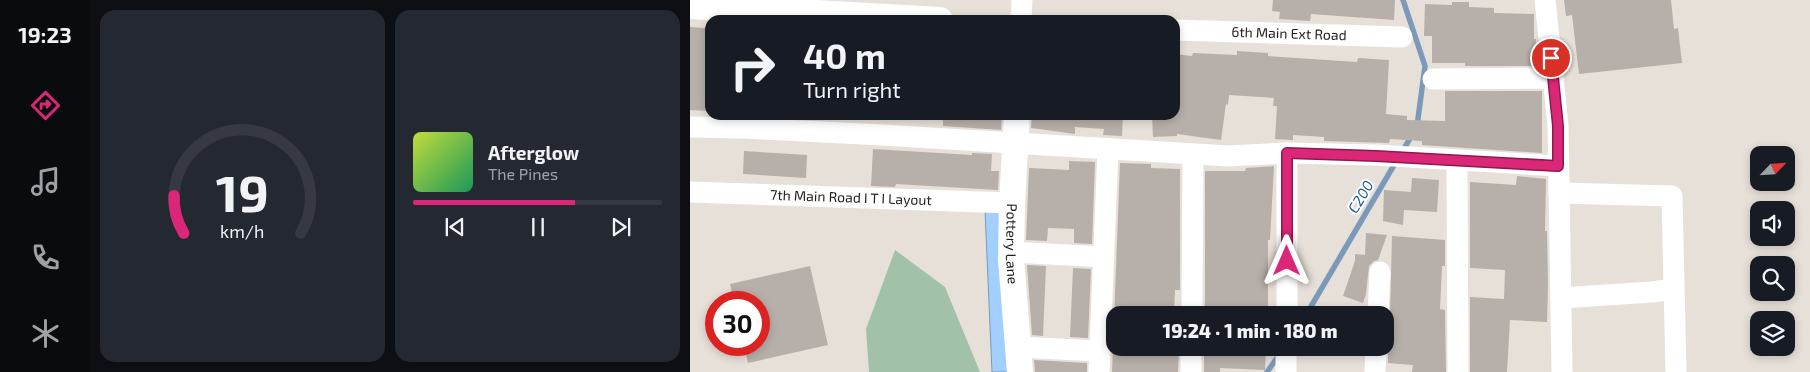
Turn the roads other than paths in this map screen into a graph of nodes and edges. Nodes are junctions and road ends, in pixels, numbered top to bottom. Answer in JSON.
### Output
{"nodes":[{"id":1,"x":1022,"y":0,"type":"edge"},
{"id":2,"x":1546,"y":0,"type":"edge"},
{"id":3,"x":751,"y":5,"type":"edge"},
{"id":4,"x":690,"y":6,"type":"edge"},
{"id":5,"x":877,"y":15,"type":"edge"},
{"id":6,"x":1021,"y":15,"type":"edge"},
{"id":7,"x":1180,"y":30,"type":"edge"},
{"id":8,"x":1402,"y":38,"type":"dead end"},
{"id":9,"x":1553,"y":78,"type":"junction"},
{"id":10,"x":1433,"y":79,"type":"dead end"},
{"id":11,"x":1017,"y":120,"type":"edge"},
{"id":12,"x":690,"y":127,"type":"edge"},
{"id":13,"x":1015,"y":143,"type":"junction"},
{"id":14,"x":1108,"y":148,"type":"junction"},
{"id":15,"x":1287,"y":153,"type":"junction"},
{"id":16,"x":1193,"y":154,"type":"junction"},
{"id":17,"x":1457,"y":160,"type":"junction"},
{"id":18,"x":1558,"y":166,"type":"junction"},
{"id":19,"x":690,"y":192,"type":"edge"},
{"id":20,"x":1559,"y":193,"type":"junction"},
{"id":21,"x":1012,"y":203,"type":"junction"},
{"id":22,"x":1011,"y":252,"type":"junction"},
{"id":23,"x":1104,"y":257,"type":"junction"},
{"id":24,"x":1380,"y":272,"type":"dead end"},
{"id":25,"x":1673,"y":289,"type":"junction"},
{"id":26,"x":1561,"y":298,"type":"junction"},
{"id":27,"x":1192,"y":306,"type":"edge"},
{"id":28,"x":1286,"y":306,"type":"edge"},
{"id":29,"x":1378,"y":306,"type":"edge"},
{"id":30,"x":1100,"y":351,"type":"junction"},
{"id":31,"x":1191,"y":356,"type":"edge"},
{"id":32,"x":1376,"y":356,"type":"edge"},
{"id":33,"x":1019,"y":359,"type":"edge"},
{"id":34,"x":1099,"y":372,"type":"edge"},
{"id":35,"x":1191,"y":372,"type":"edge"},
{"id":36,"x":1375,"y":372,"type":"edge"},
{"id":37,"x":1458,"y":372,"type":"edge"},
{"id":38,"x":1562,"y":372,"type":"edge"},
{"id":39,"x":1676,"y":372,"type":"edge"}],
"edges":[{"from":1,"to":6,"type":"street"},
{"from":2,"to":9,"type":"street"},
{"from":3,"to":4,"type":"street"},
{"from":3,"to":5,"type":"street"},
{"from":7,"to":8,"type":"street","name":"6th Main Ext Road"},
{"from":9,"to":10,"type":"street"},
{"from":9,"to":18,"type":"street"},
{"from":11,"to":13,"type":"street","name":"Pottery Lane"},
{"from":12,"to":13,"type":"street"},
{"from":13,"to":14,"type":"street"},
{"from":13,"to":21,"type":"street","name":"Pottery Lane"},
{"from":14,"to":16,"type":"street"},
{"from":14,"to":23,"type":"street"},
{"from":15,"to":16,"type":"street"},
{"from":15,"to":17,"type":"street"},
{"from":15,"to":28,"type":"street"},
{"from":16,"to":27,"type":"street"},
{"from":17,"to":18,"type":"street"},
{"from":17,"to":37,"type":"street"},
{"from":18,"to":20,"type":"street"},
{"from":19,"to":21,"type":"street","name":"7th Main Road I T I Layout"},
{"from":20,"to":25,"type":"street"},
{"from":20,"to":26,"type":"street"},
{"from":21,"to":22,"type":"street","name":"Pottery Lane"},
{"from":22,"to":23,"type":"street"},
{"from":22,"to":33,"type":"street","name":"Pottery Lane"},
{"from":23,"to":30,"type":"street"},
{"from":24,"to":29,"type":"street"},
{"from":25,"to":26,"type":"street"},
{"from":25,"to":39,"type":"street"},
{"from":26,"to":38,"type":"street"},
{"from":30,"to":33,"type":"street"},
{"from":30,"to":34,"type":"street"},
{"from":31,"to":35,"type":"street"},
{"from":32,"to":36,"type":"street"}]}
